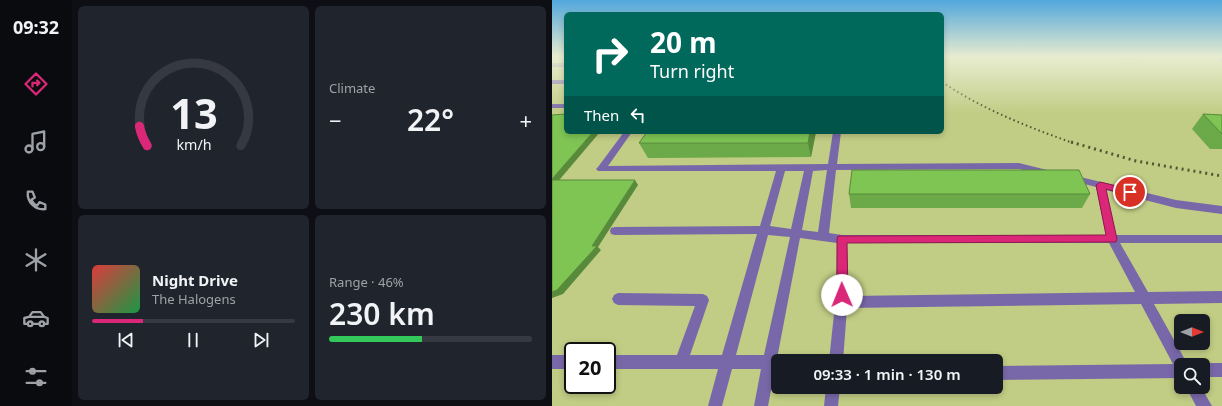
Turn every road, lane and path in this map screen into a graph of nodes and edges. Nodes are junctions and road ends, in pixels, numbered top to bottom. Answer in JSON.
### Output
{"nodes":[{"id":1,"x":552,"y":82,"type":"edge"},
{"id":2,"x":564,"y":82,"type":"edge"},
{"id":3,"x":552,"y":106,"type":"edge"},
{"id":4,"x":564,"y":106,"type":"edge"},
{"id":5,"x":626,"y":134,"type":"edge"},
{"id":6,"x":837,"y":134,"type":"edge"},
{"id":7,"x":781,"y":168,"type":"junction"},
{"id":8,"x":809,"y":168,"type":"junction"},
{"id":9,"x":833,"y":168,"type":"junction"},
{"id":10,"x":1100,"y":185,"type":"junction"},
{"id":11,"x":1222,"y":210,"type":"edge"},
{"id":12,"x":764,"y":230,"type":"junction"},
{"id":13,"x":615,"y":231,"type":"dead end"},
{"id":14,"x":796,"y":232,"type":"junction"},
{"id":15,"x":823,"y":236,"type":"junction"},
{"id":16,"x":842,"y":239,"type":"junction"},
{"id":17,"x":1112,"y":239,"type":"junction"},
{"id":18,"x":1222,"y":239,"type":"edge"},
{"id":19,"x":1222,"y":297,"type":"edge"},
{"id":20,"x":1145,"y":298,"type":"junction"},
{"id":21,"x":618,"y":299,"type":"dead end"},
{"id":22,"x":842,"y":302,"type":"junction"},
{"id":23,"x":837,"y":354,"type":"edge"},
{"id":24,"x":1177,"y":358,"type":"edge"},
{"id":25,"x":552,"y":362,"type":"edge"},
{"id":26,"x":564,"y":362,"type":"edge"},
{"id":27,"x":616,"y":362,"type":"edge"},
{"id":28,"x":681,"y":362,"type":"junction"},
{"id":29,"x":727,"y":362,"type":"junction"},
{"id":30,"x":770,"y":362,"type":"junction"},
{"id":31,"x":1210,"y":370,"type":"edge"},
{"id":32,"x":1222,"y":370,"type":"edge"},
{"id":33,"x":1174,"y":371,"type":"edge"},
{"id":34,"x":1003,"y":373,"type":"edge"},
{"id":35,"x":832,"y":394,"type":"edge"},
{"id":36,"x":1197,"y":394,"type":"edge"},
{"id":37,"x":714,"y":406,"type":"edge"},
{"id":38,"x":762,"y":406,"type":"edge"},
{"id":39,"x":831,"y":406,"type":"edge"},
{"id":40,"x":1204,"y":406,"type":"edge"}],
"edges":[{"from":1,"to":2,"type":"street"},
{"from":3,"to":4,"type":"street"},
{"from":5,"to":7,"type":"street"},
{"from":6,"to":9,"type":"street"},
{"from":7,"to":8,"type":"street"},
{"from":7,"to":12,"type":"street"},
{"from":8,"to":9,"type":"street"},
{"from":8,"to":14,"type":"street"},
{"from":9,"to":10,"type":"street"},
{"from":9,"to":15,"type":"street"},
{"from":10,"to":11,"type":"street"},
{"from":10,"to":17,"type":"street"},
{"from":12,"to":13,"type":"street"},
{"from":12,"to":14,"type":"street"},
{"from":12,"to":29,"type":"street"},
{"from":14,"to":15,"type":"street"},
{"from":14,"to":30,"type":"street"},
{"from":15,"to":16,"type":"street"},
{"from":16,"to":17,"type":"street"},
{"from":16,"to":22,"type":"street"},
{"from":17,"to":18,"type":"street"},
{"from":17,"to":20,"type":"street"},
{"from":19,"to":20,"type":"street"},
{"from":20,"to":22,"type":"street"},
{"from":20,"to":24,"type":"street"},
{"from":21,"to":28,"type":"street"},
{"from":22,"to":23,"type":"street"},
{"from":25,"to":26,"type":"street"},
{"from":27,"to":28,"type":"street"},
{"from":28,"to":29,"type":"street"},
{"from":29,"to":30,"type":"street"},
{"from":29,"to":37,"type":"street"},
{"from":30,"to":38,"type":"street"},
{"from":31,"to":32,"type":"street"},
{"from":33,"to":34,"type":"street"},
{"from":35,"to":39,"type":"street"},
{"from":36,"to":40,"type":"street"}]}
